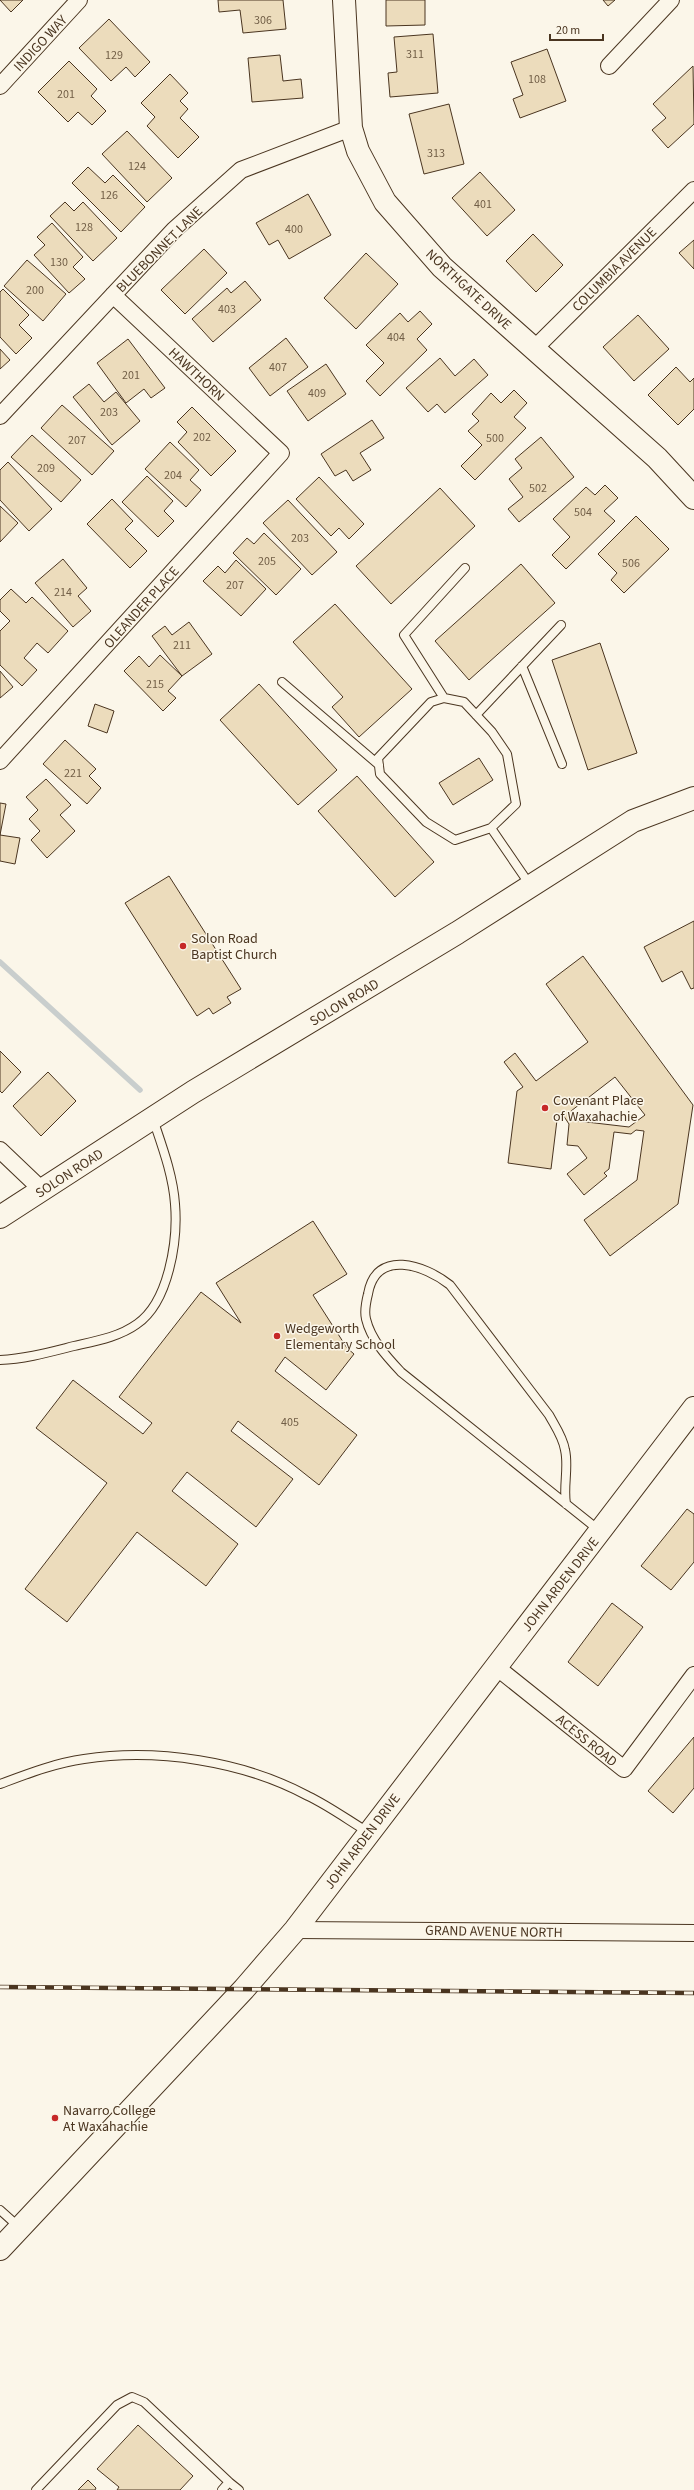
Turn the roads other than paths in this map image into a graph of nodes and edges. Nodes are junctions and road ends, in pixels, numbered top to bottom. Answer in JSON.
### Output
{"nodes":[{"id":1,"x":80,"y":0,"type":"edge"},
{"id":2,"x":344,"y":0,"type":"edge"},
{"id":3,"x":671,"y":0,"type":"edge"},
{"id":4,"x":609,"y":66,"type":"dead end"},
{"id":5,"x":0,"y":86,"type":"edge"},
{"id":6,"x":351,"y":128,"type":"junction"},
{"id":7,"x":694,"y":190,"type":"edge"},
{"id":8,"x":113,"y":294,"type":"junction"},
{"id":9,"x":534,"y":349,"type":"junction"},
{"id":10,"x":0,"y":416,"type":"edge"},
{"id":11,"x":281,"y":453,"type":"joint"},
{"id":12,"x":694,"y":498,"type":"edge"},
{"id":13,"x":466,"y":568,"type":"dead end"},
{"id":14,"x":561,"y":625,"type":"dead end"},
{"id":15,"x":522,"y":666,"type":"junction"},
{"id":16,"x":282,"y":682,"type":"dead end"},
{"id":17,"x":444,"y":698,"type":"junction"},
{"id":18,"x":476,"y":715,"type":"junction"},
{"id":19,"x":0,"y":760,"type":"edge"},
{"id":20,"x":562,"y":764,"type":"dead end"},
{"id":21,"x":379,"y":765,"type":"junction"},
{"id":22,"x":694,"y":798,"type":"edge"},
{"id":23,"x":491,"y":828,"type":"junction"},
{"id":24,"x":531,"y":886,"type":"junction"},
{"id":25,"x":153,"y":1118,"type":"junction"},
{"id":26,"x":0,"y":1150,"type":"edge"},
{"id":27,"x":42,"y":1190,"type":"junction"},
{"id":28,"x":0,"y":1217,"type":"edge"},
{"id":29,"x":0,"y":1360,"type":"edge"},
{"id":30,"x":694,"y":1408,"type":"edge"},
{"id":31,"x":566,"y":1504,"type":"junction"},
{"id":32,"x":601,"y":1531,"type":"junction"},
{"id":33,"x":495,"y":1666,"type":"junction"},
{"id":34,"x":694,"y":1675,"type":"edge"},
{"id":35,"x":0,"y":1784,"type":"edge"},
{"id":36,"x":368,"y":1833,"type":"junction"},
{"id":37,"x":295,"y":1930,"type":"junction"},
{"id":38,"x":694,"y":1933,"type":"edge"},
{"id":39,"x":0,"y":2210,"type":"edge"},
{"id":40,"x":20,"y":2228,"type":"junction"},
{"id":41,"x":0,"y":2249,"type":"edge"},
{"id":42,"x":229,"y":2482,"type":"junction"},
{"id":43,"x":36,"y":2490,"type":"edge"},
{"id":44,"x":222,"y":2490,"type":"edge"},
{"id":45,"x":239,"y":2490,"type":"edge"}],
"edges":[{"from":1,"to":5,"type":"street","name":"INDIGO WAY"},
{"from":2,"to":6,"type":"street","name":"NORTHGATE DRIVE"},
{"from":3,"to":4,"type":"street"},
{"from":6,"to":8,"type":"street","name":"BLUEBONNET LANE"},
{"from":6,"to":9,"type":"street","name":"NORTHGATE DRIVE"},
{"from":7,"to":9,"type":"street","name":"COLUMBIA AVENUE"},
{"from":8,"to":10,"type":"street","name":"BLUEBONNET LANE"},
{"from":8,"to":11,"type":"street","name":"HAWTHORN"},
{"from":9,"to":12,"type":"street","name":"NORTHGATE DRIVE"},
{"from":11,"to":19,"type":"street","name":"OLEANDER PLACE"},
{"from":13,"to":17,"type":"lane"},
{"from":14,"to":15,"type":"lane"},
{"from":15,"to":18,"type":"lane"},
{"from":15,"to":20,"type":"lane"},
{"from":16,"to":21,"type":"lane"},
{"from":17,"to":18,"type":"lane"},
{"from":17,"to":21,"type":"lane"},
{"from":18,"to":23,"type":"lane"},
{"from":21,"to":23,"type":"lane"},
{"from":22,"to":24,"type":"street","name":"SOLON ROAD"},
{"from":23,"to":24,"type":"lane"},
{"from":24,"to":25,"type":"street","name":"SOLON ROAD"},
{"from":25,"to":27,"type":"street","name":"SOLON ROAD"},
{"from":25,"to":29,"type":"lane"},
{"from":26,"to":27,"type":"street"},
{"from":27,"to":28,"type":"street","name":"SOLON ROAD"},
{"from":30,"to":32,"type":"street","name":"JOHN ARDEN DRIVE"},
{"from":31,"to":31,"type":"lane"},
{"from":31,"to":32,"type":"lane"},
{"from":32,"to":33,"type":"street","name":"JOHN ARDEN DRIVE"},
{"from":33,"to":34,"type":"street","name":"ACESS ROAD"},
{"from":33,"to":36,"type":"street","name":"JOHN ARDEN DRIVE"},
{"from":35,"to":36,"type":"lane"},
{"from":36,"to":37,"type":"street","name":"JOHN ARDEN DRIVE"},
{"from":37,"to":38,"type":"street","name":"GRAND AVENUE NORTH"},
{"from":37,"to":40,"type":"street","name":"JOHN ARDEN DRIVE"},
{"from":39,"to":40,"type":"lane"},
{"from":40,"to":41,"type":"street","name":"JOHN ARDEN DRIVE"},
{"from":42,"to":43,"type":"lane"},
{"from":42,"to":44,"type":"lane"},
{"from":42,"to":45,"type":"lane"}]}
